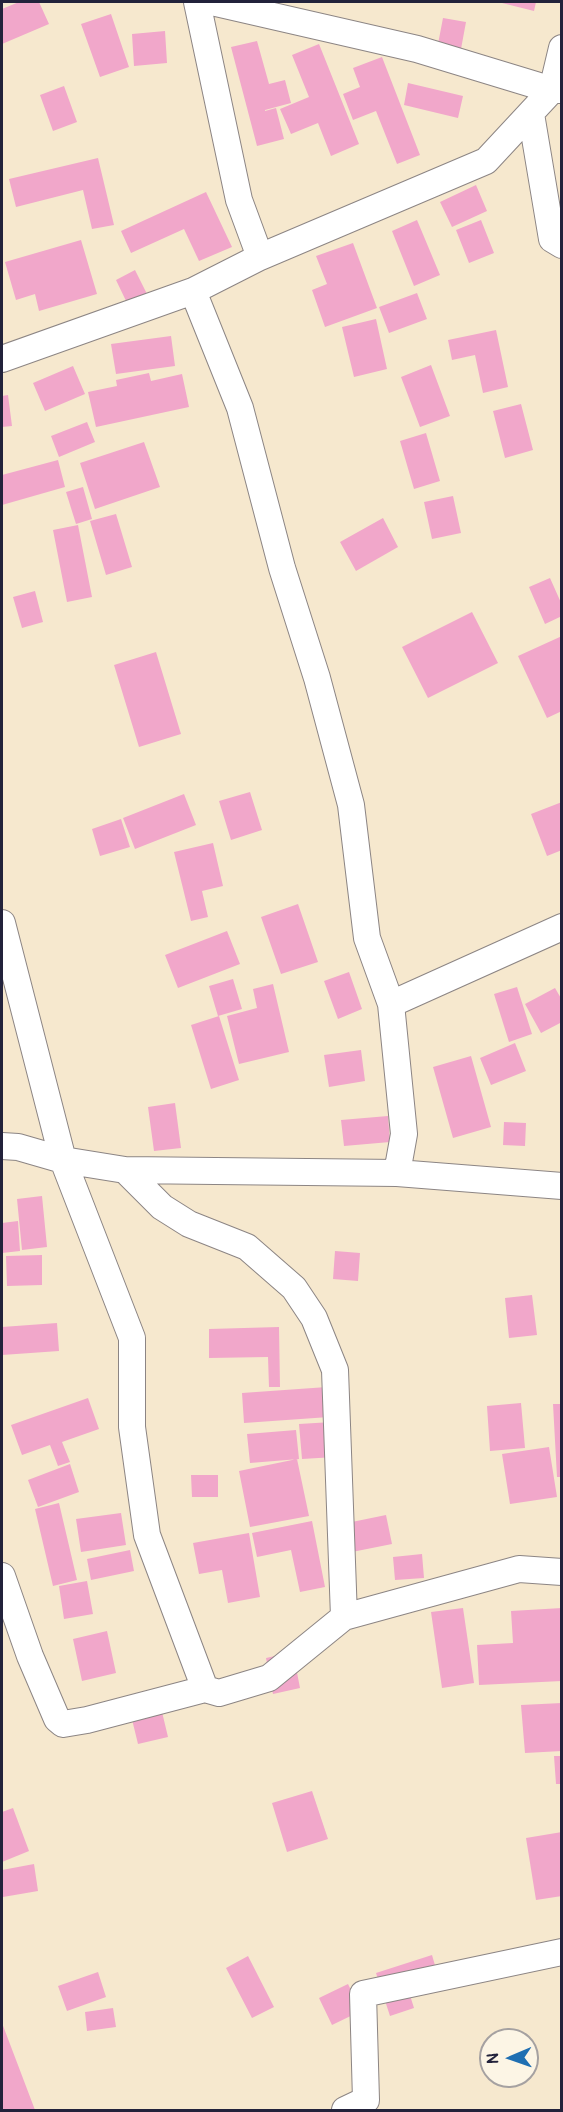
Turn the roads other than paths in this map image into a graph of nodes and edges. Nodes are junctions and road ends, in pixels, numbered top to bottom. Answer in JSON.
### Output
{"nodes":[{"id":1,"x":197,"y":2,"type":"edge"},
{"id":2,"x":212,"y":2,"type":"edge"},
{"id":3,"x":561,"y":48,"type":"edge"},
{"id":4,"x":557,"y":90,"type":"edge"},
{"id":5,"x":531,"y":114,"type":"junction"},
{"id":6,"x":561,"y":245,"type":"edge"},
{"id":7,"x":260,"y":257,"type":"junction"},
{"id":8,"x":193,"y":291,"type":"junction"},
{"id":9,"x":2,"y":358,"type":"edge"},
{"id":10,"x":2,"y":923,"type":"edge"},
{"id":11,"x":561,"y":927,"type":"edge"},
{"id":12,"x":391,"y":1004,"type":"junction"},
{"id":13,"x":2,"y":1146,"type":"edge"},
{"id":14,"x":63,"y":1160,"type":"junction"},
{"id":15,"x":125,"y":1170,"type":"junction"},
{"id":16,"x":397,"y":1173,"type":"junction"},
{"id":17,"x":561,"y":1186,"type":"edge"},
{"id":18,"x":561,"y":1572,"type":"edge"},
{"id":19,"x":2,"y":1576,"type":"edge"},
{"id":20,"x":344,"y":1617,"type":"junction"},
{"id":21,"x":205,"y":1689,"type":"junction"},
{"id":22,"x":561,"y":1952,"type":"edge"},
{"id":23,"x":345,"y":2110,"type":"edge"}],
"edges":[{"from":1,"to":7,"type":"street"},
{"from":2,"to":4,"type":"street"},
{"from":3,"to":4,"type":"street"},
{"from":4,"to":5,"type":"street"},
{"from":5,"to":6,"type":"street"},
{"from":5,"to":7,"type":"street"},
{"from":7,"to":8,"type":"street"},
{"from":8,"to":9,"type":"street"},
{"from":8,"to":12,"type":"street"},
{"from":10,"to":14,"type":"street"},
{"from":11,"to":12,"type":"street"},
{"from":12,"to":16,"type":"street"},
{"from":13,"to":14,"type":"street"},
{"from":14,"to":15,"type":"street"},
{"from":14,"to":21,"type":"street"},
{"from":15,"to":16,"type":"street"},
{"from":15,"to":20,"type":"street"},
{"from":16,"to":17,"type":"street"},
{"from":18,"to":20,"type":"street"},
{"from":19,"to":21,"type":"street"},
{"from":20,"to":21,"type":"street"},
{"from":22,"to":23,"type":"street"}]}
